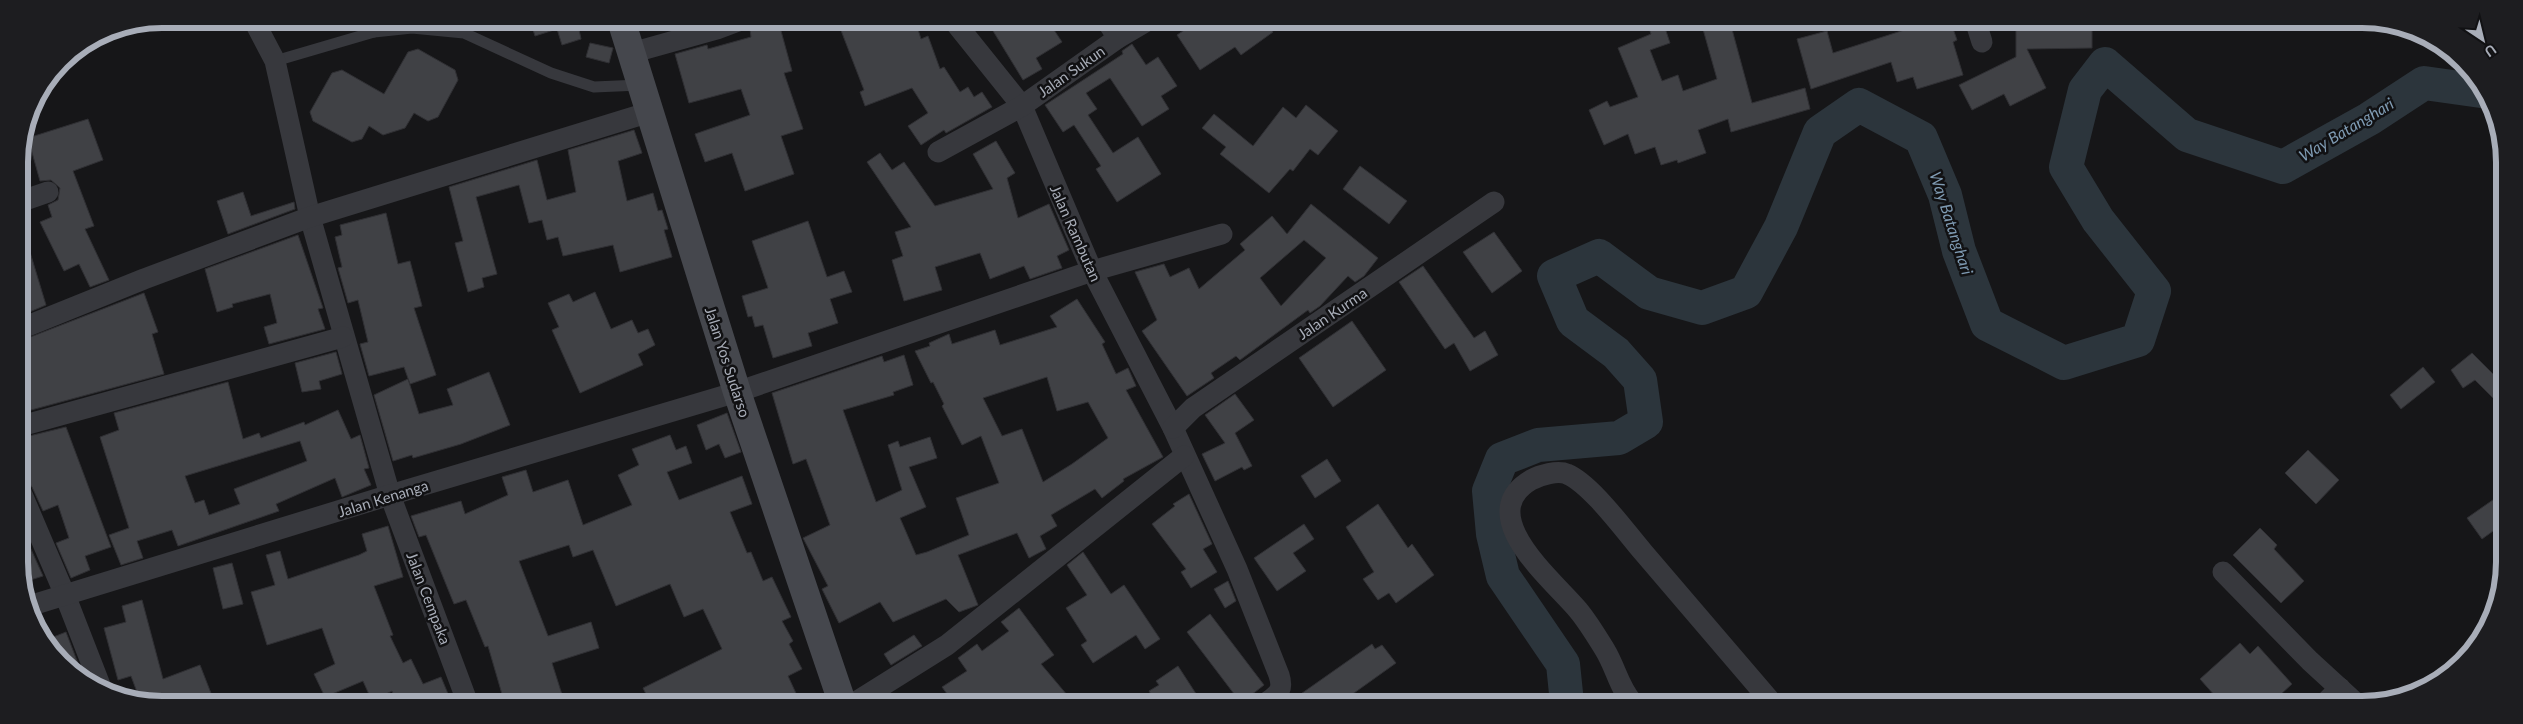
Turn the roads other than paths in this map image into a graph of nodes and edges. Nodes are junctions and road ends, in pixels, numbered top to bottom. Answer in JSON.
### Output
{"nodes":[{"id":1,"x":258,"y":28,"type":"edge"},
{"id":2,"x":373,"y":28,"type":"edge"},
{"id":3,"x":623,"y":28,"type":"edge"},
{"id":4,"x":723,"y":28,"type":"edge"},
{"id":5,"x":959,"y":28,"type":"edge"},
{"id":6,"x":1113,"y":29,"type":"edge"},
{"id":7,"x":374,"y":32,"type":"junction"},
{"id":8,"x":631,"y":53,"type":"junction"},
{"id":9,"x":275,"y":61,"type":"junction"},
{"id":10,"x":642,"y":85,"type":"junction"},
{"id":11,"x":1022,"y":106,"type":"junction"},
{"id":12,"x":650,"y":112,"type":"junction"},
{"id":13,"x":938,"y":152,"type":"dead end"},
{"id":14,"x":48,"y":192,"type":"dead end"},
{"id":15,"x":28,"y":199,"type":"edge"},
{"id":16,"x":1494,"y":202,"type":"dead end"},
{"id":17,"x":310,"y":217,"type":"junction"},
{"id":18,"x":1222,"y":234,"type":"dead end"},
{"id":19,"x":1092,"y":271,"type":"junction"},
{"id":20,"x":28,"y":326,"type":"edge"},
{"id":21,"x":343,"y":337,"type":"junction"},
{"id":22,"x":737,"y":392,"type":"junction"},
{"id":23,"x":27,"y":424,"type":"edge"},
{"id":24,"x":1173,"y":428,"type":"junction"},
{"id":25,"x":1184,"y":456,"type":"junction"},
{"id":26,"x":390,"y":495,"type":"junction"},
{"id":27,"x":27,"y":506,"type":"edge"},
{"id":28,"x":2224,"y":572,"type":"dead end"},
{"id":29,"x":65,"y":595,"type":"junction"},
{"id":30,"x":35,"y":604,"type":"edge"},
{"id":31,"x":98,"y":681,"type":"edge"},
{"id":32,"x":2340,"y":688,"type":"junction"},
{"id":33,"x":465,"y":696,"type":"edge"},
{"id":34,"x":840,"y":696,"type":"edge"},
{"id":35,"x":866,"y":696,"type":"edge"},
{"id":36,"x":1275,"y":696,"type":"edge"},
{"id":37,"x":1626,"y":696,"type":"edge"},
{"id":38,"x":1766,"y":696,"type":"edge"},
{"id":39,"x":2332,"y":696,"type":"edge"},
{"id":40,"x":2348,"y":696,"type":"edge"}],
"edges":[{"from":1,"to":9,"type":"street","name":"Jalan Cempaka"},
{"from":2,"to":7,"type":"lane"},
{"from":3,"to":8,"type":"street","name":"Jalan Yos Sudarso"},
{"from":4,"to":8,"type":"street"},
{"from":5,"to":11,"type":"street","name":"Jalan Rambutan"},
{"from":6,"to":11,"type":"street","name":"Jalan Sukun"},
{"from":7,"to":9,"type":"lane"},
{"from":7,"to":10,"type":"lane"},
{"from":8,"to":10,"type":"street","name":"Jalan Yos Sudarso"},
{"from":9,"to":17,"type":"street","name":"Jalan Cempaka"},
{"from":10,"to":12,"type":"street","name":"Jalan Yos Sudarso"},
{"from":11,"to":13,"type":"street","name":"Jalan Sukun"},
{"from":11,"to":19,"type":"street","name":"Jalan Rambutan"},
{"from":12,"to":17,"type":"street"},
{"from":12,"to":22,"type":"street","name":"Jalan Yos Sudarso"},
{"from":14,"to":15,"type":"street"},
{"from":16,"to":24,"type":"street","name":"Jalan Kurma"},
{"from":17,"to":20,"type":"street"},
{"from":17,"to":21,"type":"street","name":"Jalan Cempaka"},
{"from":18,"to":19,"type":"street","name":"Jalan Kenanga"},
{"from":19,"to":22,"type":"street","name":"Jalan Kenanga"},
{"from":19,"to":24,"type":"street","name":"Jalan Rambutan"},
{"from":21,"to":23,"type":"street"},
{"from":21,"to":26,"type":"street","name":"Jalan Cempaka"},
{"from":22,"to":26,"type":"street","name":"Jalan Kenanga"},
{"from":22,"to":34,"type":"street","name":"Jalan Yos Sudarso"},
{"from":24,"to":25,"type":"street","name":"Jalan Rambutan"},
{"from":25,"to":35,"type":"street"},
{"from":25,"to":36,"type":"street","name":"Jalan Rambutan"},
{"from":26,"to":29,"type":"street","name":"Jalan Kenanga"},
{"from":26,"to":33,"type":"street","name":"Jalan Cempaka"},
{"from":27,"to":29,"type":"street"},
{"from":28,"to":32,"type":"street"},
{"from":29,"to":30,"type":"street","name":"Jalan Kenanga"},
{"from":29,"to":31,"type":"street"},
{"from":32,"to":39,"type":"street"},
{"from":32,"to":40,"type":"street"},
{"from":37,"to":38,"type":"street"}]}
